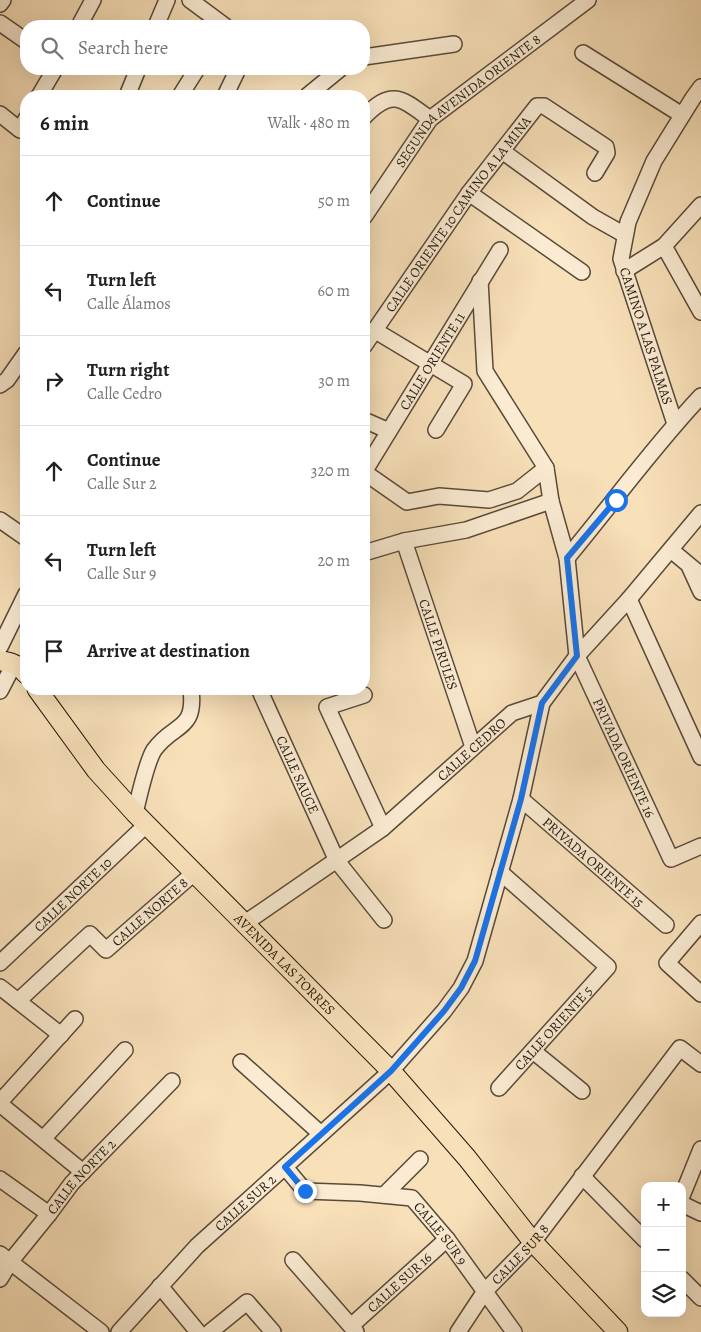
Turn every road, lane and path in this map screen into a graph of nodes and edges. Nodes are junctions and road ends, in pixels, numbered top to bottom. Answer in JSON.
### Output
{"nodes":[{"id":1,"x":3,"y":0,"type":"edge"},
{"id":2,"x":94,"y":0,"type":"edge"},
{"id":3,"x":167,"y":0,"type":"edge"},
{"id":4,"x":588,"y":0,"type":"edge"},
{"id":5,"x":196,"y":2,"type":"edge"},
{"id":6,"x":0,"y":4,"type":"edge"},
{"id":7,"x":82,"y":20,"type":"edge"},
{"id":8,"x":159,"y":20,"type":"edge"},
{"id":9,"x":217,"y":20,"type":"edge"},
{"id":10,"x":0,"y":23,"type":"edge"},
{"id":11,"x":20,"y":37,"type":"edge"},
{"id":12,"x":454,"y":44,"type":"dead end"},
{"id":13,"x":583,"y":53,"type":"dead end"},
{"id":14,"x":370,"y":56,"type":"edge"},
{"id":15,"x":51,"y":75,"type":"edge"},
{"id":16,"x":136,"y":75,"type":"edge"},
{"id":17,"x":193,"y":75,"type":"edge"},
{"id":18,"x":235,"y":75,"type":"edge"},
{"id":19,"x":333,"y":75,"type":"edge"},
{"id":20,"x":701,"y":87,"type":"edge"},
{"id":21,"x":42,"y":90,"type":"edge"},
{"id":22,"x":129,"y":90,"type":"edge"},
{"id":23,"x":184,"y":90,"type":"edge"},
{"id":24,"x":228,"y":90,"type":"edge"},
{"id":25,"x":314,"y":90,"type":"edge"},
{"id":26,"x":370,"y":110,"type":"edge"},
{"id":27,"x":0,"y":114,"type":"edge"},
{"id":28,"x":682,"y":115,"type":"junction"},
{"id":29,"x":430,"y":119,"type":"junction"},
{"id":30,"x":20,"y":123,"type":"edge"},
{"id":31,"x":502,"y":151,"type":"junction"},
{"id":32,"x":595,"y":173,"type":"dead end"},
{"id":33,"x":469,"y":193,"type":"junction"},
{"id":34,"x":701,"y":205,"type":"edge"},
{"id":35,"x":370,"y":208,"type":"edge"},
{"id":36,"x":626,"y":235,"type":"junction"},
{"id":37,"x":664,"y":246,"type":"junction"},
{"id":38,"x":500,"y":250,"type":"dead end"},
{"id":39,"x":624,"y":270,"type":"junction"},
{"id":40,"x":582,"y":272,"type":"dead end"},
{"id":41,"x":480,"y":281,"type":"junction"},
{"id":42,"x":701,"y":312,"type":"edge"},
{"id":43,"x":374,"y":330,"type":"junction"},
{"id":44,"x":370,"y":336,"type":"edge"},
{"id":45,"x":20,"y":362,"type":"edge"},
{"id":46,"x":431,"y":363,"type":"junction"},
{"id":47,"x":0,"y":385,"type":"edge"},
{"id":48,"x":701,"y":396,"type":"edge"},
{"id":49,"x":370,"y":423,"type":"edge"},
{"id":50,"x":675,"y":424,"type":"junction"},
{"id":51,"x":436,"y":430,"type":"dead end"},
{"id":52,"x":389,"y":431,"type":"junction"},
{"id":53,"x":370,"y":462,"type":"edge"},
{"id":54,"x":546,"y":468,"type":"junction"},
{"id":55,"x":370,"y":476,"type":"edge"},
{"id":56,"x":551,"y":501,"type":"junction"},
{"id":57,"x":701,"y":513,"type":"edge"},
{"id":58,"x":0,"y":520,"type":"edge"},
{"id":59,"x":20,"y":534,"type":"edge"},
{"id":60,"x":404,"y":540,"type":"junction"},
{"id":61,"x":671,"y":550,"type":"junction"},
{"id":62,"x":370,"y":551,"type":"edge"},
{"id":63,"x":567,"y":558,"type":"junction"},
{"id":64,"x":688,"y":565,"type":"junction"},
{"id":65,"x":701,"y":575,"type":"edge"},
{"id":66,"x":701,"y":592,"type":"edge"},
{"id":67,"x":629,"y":599,"type":"junction"},
{"id":68,"x":20,"y":606,"type":"edge"},
{"id":69,"x":0,"y":647,"type":"edge"},
{"id":70,"x":577,"y":656,"type":"junction"},
{"id":71,"x":14,"y":666,"type":"edge"},
{"id":72,"x":0,"y":691,"type":"edge"},
{"id":73,"x":41,"y":695,"type":"edge"},
{"id":74,"x":262,"y":695,"type":"edge"},
{"id":75,"x":364,"y":695,"type":"dead end"},
{"id":76,"x":192,"y":696,"type":"edge"},
{"id":77,"x":542,"y":703,"type":"junction"},
{"id":78,"x":473,"y":747,"type":"junction"},
{"id":79,"x":701,"y":757,"type":"edge"},
{"id":80,"x":521,"y":799,"type":"junction"},
{"id":81,"x":140,"y":819,"type":"junction"},
{"id":82,"x":382,"y":828,"type":"junction"},
{"id":83,"x":701,"y":846,"type":"edge"},
{"id":84,"x":337,"y":861,"type":"junction"},
{"id":85,"x":500,"y":872,"type":"junction"},
{"id":86,"x":194,"y":873,"type":"junction"},
{"id":87,"x":384,"y":920,"type":"dead end"},
{"id":88,"x":245,"y":923,"type":"junction"},
{"id":89,"x":701,"y":923,"type":"edge"},
{"id":90,"x":666,"y":925,"type":"dead end"},
{"id":91,"x":0,"y":963,"type":"edge"},
{"id":92,"x":0,"y":987,"type":"edge"},
{"id":93,"x":701,"y":994,"type":"edge"},
{"id":94,"x":18,"y":1001,"type":"junction"},
{"id":95,"x":75,"y":1019,"type":"dead end"},
{"id":96,"x":61,"y":1034,"type":"junction"},
{"id":97,"x":125,"y":1050,"type":"dead end"},
{"id":98,"x":533,"y":1051,"type":"junction"},
{"id":99,"x":241,"y":1062,"type":"dead end"},
{"id":100,"x":701,"y":1064,"type":"edge"},
{"id":101,"x":391,"y":1071,"type":"junction"},
{"id":102,"x":172,"y":1081,"type":"dead end"},
{"id":103,"x":500,"y":1088,"type":"dead end"},
{"id":104,"x":582,"y":1091,"type":"dead end"},
{"id":105,"x":0,"y":1103,"type":"edge"},
{"id":106,"x":321,"y":1134,"type":"junction"},
{"id":107,"x":43,"y":1140,"type":"junction"},
{"id":108,"x":701,"y":1149,"type":"edge"},
{"id":109,"x":420,"y":1159,"type":"dead end"},
{"id":110,"x":285,"y":1167,"type":"junction"},
{"id":111,"x":83,"y":1172,"type":"junction"},
{"id":112,"x":582,"y":1176,"type":"junction"},
{"id":113,"x":0,"y":1179,"type":"edge"},
{"id":114,"x":686,"y":1186,"type":"edge"},
{"id":115,"x":384,"y":1196,"type":"junction"},
{"id":116,"x":686,"y":1206,"type":"edge"},
{"id":117,"x":701,"y":1213,"type":"edge"},
{"id":118,"x":49,"y":1214,"type":"junction"},
{"id":119,"x":641,"y":1236,"type":"edge"},
{"id":120,"x":447,"y":1239,"type":"junction"},
{"id":121,"x":533,"y":1242,"type":"junction"},
{"id":122,"x":5,"y":1258,"type":"edge"},
{"id":123,"x":293,"y":1260,"type":"dead end"},
{"id":124,"x":0,"y":1278,"type":"edge"},
{"id":125,"x":686,"y":1283,"type":"edge"},
{"id":126,"x":160,"y":1286,"type":"junction"},
{"id":127,"x":485,"y":1290,"type":"junction"},
{"id":128,"x":701,"y":1298,"type":"edge"},
{"id":129,"x":353,"y":1329,"type":"edge"},
{"id":130,"x":101,"y":1332,"type":"edge"},
{"id":131,"x":119,"y":1332,"type":"edge"},
{"id":132,"x":198,"y":1332,"type":"edge"},
{"id":133,"x":210,"y":1332,"type":"edge"},
{"id":134,"x":273,"y":1332,"type":"edge"},
{"id":135,"x":458,"y":1332,"type":"edge"},
{"id":136,"x":514,"y":1332,"type":"edge"},
{"id":137,"x":618,"y":1332,"type":"edge"}],
"edges":[{"from":1,"to":6,"type":"street"},
{"from":2,"to":7,"type":"street"},
{"from":3,"to":8,"type":"street"},
{"from":4,"to":29,"type":"street","name":"SEGUNDA AVENIDA ORIENTE 8"},
{"from":5,"to":9,"type":"street"},
{"from":10,"to":11,"type":"street"},
{"from":12,"to":14,"type":"street"},
{"from":13,"to":28,"type":"street"},
{"from":15,"to":21,"type":"street"},
{"from":16,"to":22,"type":"street"},
{"from":17,"to":23,"type":"street"},
{"from":18,"to":24,"type":"street"},
{"from":19,"to":25,"type":"street"},
{"from":20,"to":28,"type":"street","name":"CAMINO A LAS PALMAS"},
{"from":26,"to":29,"type":"street"},
{"from":27,"to":30,"type":"street"},
{"from":28,"to":36,"type":"street","name":"CAMINO A LAS PALMAS"},
{"from":29,"to":35,"type":"street","name":"SEGUNDA AVENIDA ORIENTE 8"},
{"from":31,"to":32,"type":"street","name":"CALLE ORIENTE 10 CAMINO A LA MINA"},
{"from":31,"to":33,"type":"street","name":"CALLE ORIENTE 10 CAMINO A LA MINA"},
{"from":31,"to":36,"type":"street"},
{"from":33,"to":40,"type":"street"},
{"from":33,"to":43,"type":"street","name":"CALLE ORIENTE 10 CAMINO A LA MINA"},
{"from":34,"to":37,"type":"street"},
{"from":36,"to":39,"type":"street","name":"CAMINO A LAS PALMAS"},
{"from":37,"to":39,"type":"street"},
{"from":37,"to":42,"type":"street"},
{"from":38,"to":41,"type":"street","name":"CALLE ORIENTE 11"},
{"from":39,"to":50,"type":"street","name":"CAMINO A LAS PALMAS"},
{"from":41,"to":46,"type":"street","name":"CALLE ORIENTE 11"},
{"from":41,"to":54,"type":"street"},
{"from":43,"to":44,"type":"street","name":"CALLE ORIENTE 10 CAMINO A LA MINA"},
{"from":43,"to":46,"type":"street"},
{"from":45,"to":47,"type":"street"},
{"from":46,"to":51,"type":"street"},
{"from":46,"to":52,"type":"street","name":"CALLE ORIENTE 11"},
{"from":48,"to":50,"type":"street"},
{"from":49,"to":52,"type":"street"},
{"from":50,"to":63,"type":"street"},
{"from":52,"to":53,"type":"street","name":"CALLE ORIENTE 11"},
{"from":54,"to":55,"type":"street"},
{"from":54,"to":56,"type":"street","name":"PRIVADA ORIENTE 16"},
{"from":56,"to":60,"type":"street"},
{"from":56,"to":63,"type":"street","name":"PRIVADA ORIENTE 16"},
{"from":57,"to":61,"type":"street"},
{"from":58,"to":59,"type":"street"},
{"from":60,"to":62,"type":"street"},
{"from":60,"to":78,"type":"street","name":"CALLE PIRULES"},
{"from":61,"to":64,"type":"street"},
{"from":61,"to":67,"type":"street"},
{"from":63,"to":70,"type":"street","name":"PRIVADA ORIENTE 16"},
{"from":64,"to":65,"type":"street"},
{"from":64,"to":66,"type":"street"},
{"from":67,"to":70,"type":"street"},
{"from":67,"to":79,"type":"street"},
{"from":68,"to":69,"type":"street"},
{"from":70,"to":77,"type":"street"},
{"from":70,"to":83,"type":"street","name":"PRIVADA ORIENTE 16"},
{"from":71,"to":72,"type":"street"},
{"from":73,"to":81,"type":"main road","name":"AVENIDA LAS TORRES"},
{"from":74,"to":84,"type":"street","name":"CALLE SAUCE"},
{"from":75,"to":82,"type":"street"},
{"from":76,"to":81,"type":"street"},
{"from":77,"to":78,"type":"street","name":"CALLE CEDRO"},
{"from":77,"to":80,"type":"street","name":"CALLE SUR 2"},
{"from":78,"to":82,"type":"street","name":"CALLE CEDRO"},
{"from":80,"to":85,"type":"street","name":"CALLE SUR 2"},
{"from":80,"to":90,"type":"street","name":"PRIVADA ORIENTE 15"},
{"from":81,"to":86,"type":"main road","name":"AVENIDA LAS TORRES"},
{"from":81,"to":91,"type":"street","name":"CALLE NORTE 10"},
{"from":82,"to":84,"type":"street","name":"CALLE CEDRO"},
{"from":84,"to":87,"type":"street","name":"CALLE SAUCE"},
{"from":84,"to":88,"type":"street","name":"CALLE CEDRO"},
{"from":85,"to":98,"type":"street","name":"CALLE ORIENTE 5"},
{"from":85,"to":101,"type":"street","name":"CALLE SUR 2"},
{"from":86,"to":88,"type":"main road","name":"AVENIDA LAS TORRES"},
{"from":86,"to":94,"type":"street","name":"CALLE NORTE 8"},
{"from":88,"to":101,"type":"main road","name":"AVENIDA LAS TORRES"},
{"from":89,"to":93,"type":"street"},
{"from":92,"to":94,"type":"street"},
{"from":94,"to":96,"type":"street"},
{"from":95,"to":96,"type":"street"},
{"from":96,"to":105,"type":"street"},
{"from":97,"to":107,"type":"street"},
{"from":98,"to":103,"type":"street","name":"CALLE ORIENTE 5"},
{"from":98,"to":104,"type":"street"},
{"from":99,"to":106,"type":"street"},
{"from":100,"to":112,"type":"street","name":"CALLE SUR 8"},
{"from":101,"to":106,"type":"street","name":"CALLE SUR 2"},
{"from":101,"to":121,"type":"main road","name":"AVENIDA LAS TORRES"},
{"from":102,"to":111,"type":"street","name":"CALLE NORTE 2"},
{"from":105,"to":107,"type":"street"},
{"from":106,"to":110,"type":"street","name":"CALLE SUR 2"},
{"from":107,"to":111,"type":"street"},
{"from":108,"to":114,"type":"street"},
{"from":109,"to":115,"type":"street"},
{"from":110,"to":115,"type":"street","name":"CALLE SUR 9"},
{"from":110,"to":126,"type":"street","name":"CALLE SUR 2"},
{"from":111,"to":118,"type":"street","name":"CALLE NORTE 2"},
{"from":112,"to":119,"type":"street"},
{"from":112,"to":121,"type":"street","name":"CALLE SUR 8"},
{"from":113,"to":118,"type":"street"},
{"from":115,"to":120,"type":"street","name":"CALLE SUR 9"},
{"from":116,"to":117,"type":"street"},
{"from":118,"to":122,"type":"street","name":"CALLE NORTE 2"},
{"from":120,"to":127,"type":"street","name":"CALLE SUR 9"},
{"from":120,"to":129,"type":"street","name":"CALLE SUR 16"},
{"from":121,"to":127,"type":"street","name":"CALLE SUR 8"},
{"from":121,"to":137,"type":"main road","name":"AVENIDA LAS TORRES"},
{"from":122,"to":124,"type":"street","name":"CALLE NORTE 2"},
{"from":122,"to":130,"type":"street"},
{"from":123,"to":129,"type":"street"},
{"from":125,"to":128,"type":"street"},
{"from":126,"to":131,"type":"street","name":"CALLE SUR 2"},
{"from":126,"to":132,"type":"street"},
{"from":127,"to":135,"type":"street","name":"CALLE SUR 8"},
{"from":127,"to":136,"type":"street","name":"CALLE SUR 9"},
{"from":133,"to":134,"type":"street"}]}
